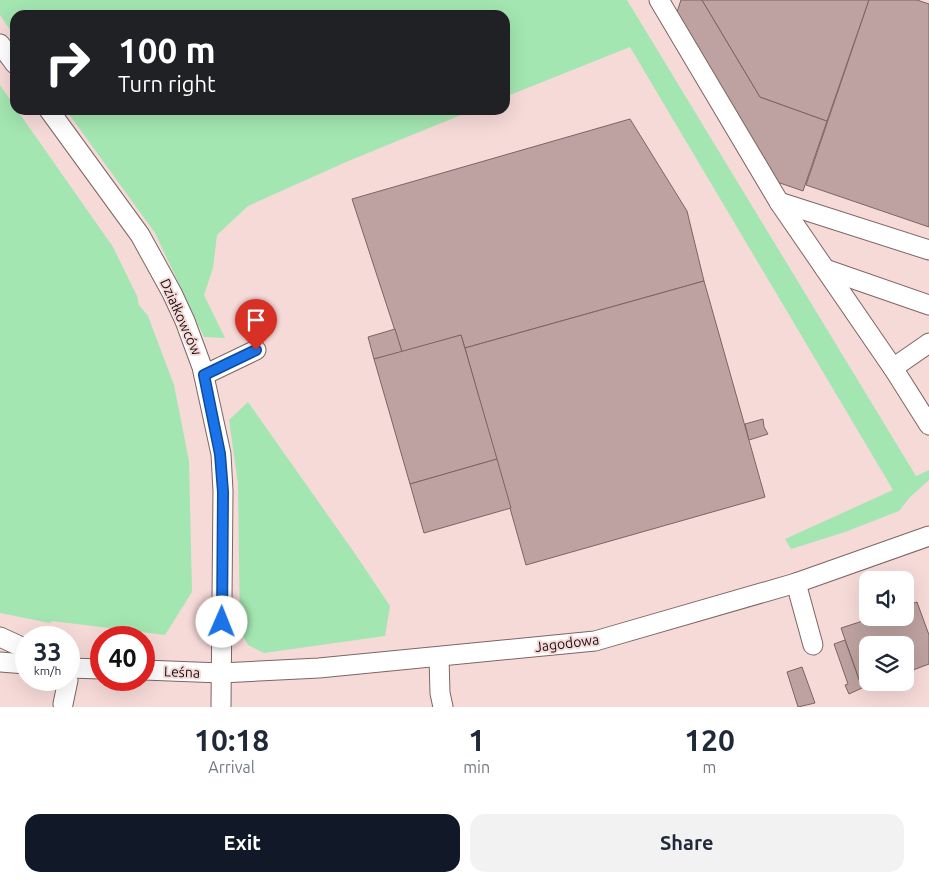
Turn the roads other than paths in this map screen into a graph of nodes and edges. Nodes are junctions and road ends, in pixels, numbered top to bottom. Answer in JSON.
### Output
{"nodes":[{"id":1,"x":659,"y":0,"type":"edge"},
{"id":2,"x":0,"y":44,"type":"edge"},
{"id":3,"x":10,"y":57,"type":"edge"},
{"id":4,"x":52,"y":115,"type":"edge"},
{"id":5,"x":779,"y":202,"type":"junction"},
{"id":6,"x":929,"y":250,"type":"edge"},
{"id":7,"x":825,"y":269,"type":"junction"},
{"id":8,"x":929,"y":305,"type":"edge"},
{"id":9,"x":929,"y":343,"type":"edge"},
{"id":10,"x":256,"y":350,"type":"dead end"},
{"id":11,"x":893,"y":368,"type":"junction"},
{"id":12,"x":204,"y":375,"type":"junction"},
{"id":13,"x":929,"y":425,"type":"edge"},
{"id":14,"x":929,"y":536,"type":"edge"},
{"id":15,"x":796,"y":583,"type":"junction"},
{"id":16,"x":0,"y":637,"type":"edge"},
{"id":17,"x":15,"y":644,"type":"edge"},
{"id":18,"x":813,"y":645,"type":"dead end"},
{"id":19,"x":439,"y":657,"type":"junction"},
{"id":20,"x":0,"y":662,"type":"edge"},
{"id":21,"x":15,"y":663,"type":"edge"},
{"id":22,"x":155,"y":670,"type":"edge"},
{"id":23,"x":221,"y":673,"type":"junction"},
{"id":24,"x":65,"y":691,"type":"edge"},
{"id":25,"x":63,"y":704,"type":"dead end"},
{"id":26,"x":221,"y":707,"type":"edge"},
{"id":27,"x":443,"y":707,"type":"edge"}],
"edges":[{"from":1,"to":5,"type":"street"},
{"from":2,"to":3,"type":"street"},
{"from":4,"to":12,"type":"street","name":"Działkowców"},
{"from":5,"to":6,"type":"street"},
{"from":5,"to":7,"type":"street"},
{"from":7,"to":8,"type":"street"},
{"from":7,"to":11,"type":"street"},
{"from":9,"to":11,"type":"street"},
{"from":10,"to":12,"type":"street"},
{"from":11,"to":13,"type":"street"},
{"from":12,"to":23,"type":"street","name":"Działkowców"},
{"from":14,"to":15,"type":"street","name":"Jagodowa"},
{"from":15,"to":18,"type":"street"},
{"from":15,"to":19,"type":"street","name":"Jagodowa"},
{"from":16,"to":17,"type":"street"},
{"from":19,"to":23,"type":"street","name":"Jagodowa"},
{"from":19,"to":27,"type":"street"},
{"from":20,"to":21,"type":"street"},
{"from":22,"to":23,"type":"street","name":"Leśna"},
{"from":23,"to":26,"type":"street","name":"Działkowców"},
{"from":24,"to":25,"type":"street"}]}
